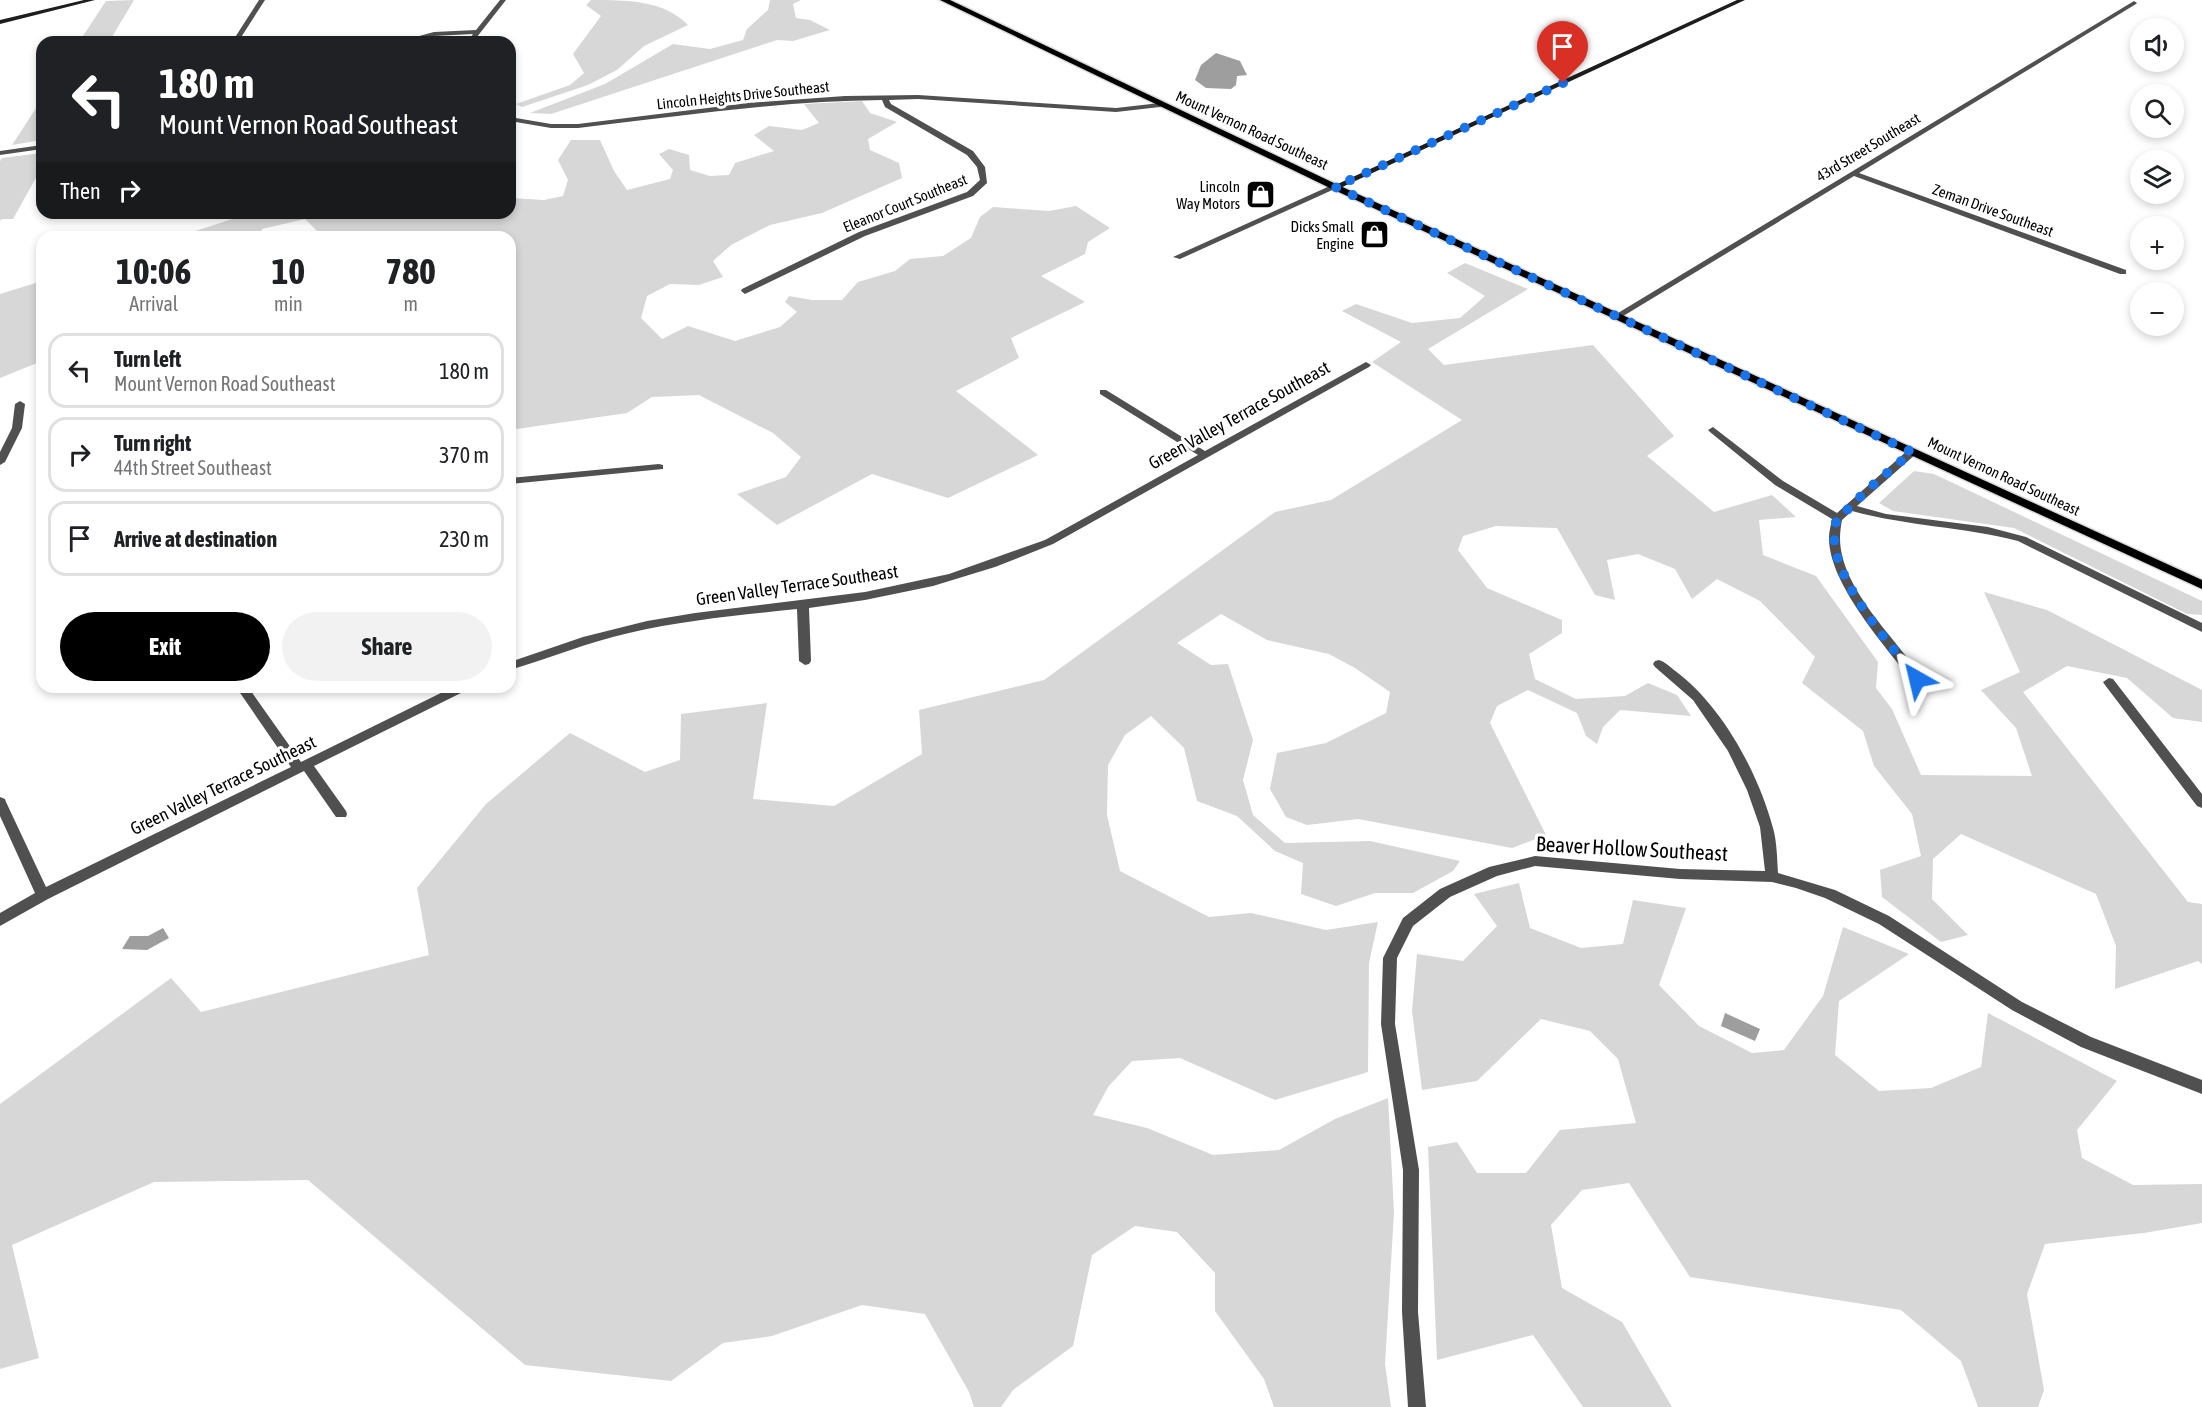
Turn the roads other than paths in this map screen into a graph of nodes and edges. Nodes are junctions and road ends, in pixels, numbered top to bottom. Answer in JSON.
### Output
{"nodes":[{"id":1,"x":92,"y":0,"type":"edge"},
{"id":2,"x":261,"y":0,"type":"edge"},
{"id":3,"x":503,"y":0,"type":"edge"},
{"id":4,"x":944,"y":0,"type":"edge"},
{"id":5,"x":1742,"y":0,"type":"edge"},
{"id":6,"x":2134,"y":3,"type":"dead end"},
{"id":7,"x":0,"y":22,"type":"edge"},
{"id":8,"x":478,"y":32,"type":"junction"},
{"id":9,"x":239,"y":36,"type":"edge"},
{"id":10,"x":426,"y":36,"type":"edge"},
{"id":11,"x":475,"y":36,"type":"edge"},
{"id":12,"x":885,"y":98,"type":"junction"},
{"id":13,"x":1160,"y":105,"type":"junction"},
{"id":14,"x":516,"y":120,"type":"edge"},
{"id":15,"x":36,"y":148,"type":"edge"},
{"id":16,"x":0,"y":153,"type":"edge"},
{"id":17,"x":1853,"y":172,"type":"junction"},
{"id":18,"x":1335,"y":187,"type":"junction"},
{"id":19,"x":1177,"y":257,"type":"dead end"},
{"id":20,"x":2123,"y":272,"type":"dead end"},
{"id":21,"x":745,"y":291,"type":"dead end"},
{"id":22,"x":1617,"y":316,"type":"junction"},
{"id":23,"x":1365,"y":365,"type":"dead end"},
{"id":24,"x":1103,"y":392,"type":"dead end"},
{"id":25,"x":20,"y":404,"type":"dead end"},
{"id":26,"x":1713,"y":430,"type":"dead end"},
{"id":27,"x":1912,"y":452,"type":"junction"},
{"id":28,"x":1204,"y":454,"type":"junction"},
{"id":29,"x":0,"y":462,"type":"edge"},
{"id":30,"x":659,"y":467,"type":"dead end"},
{"id":31,"x":516,"y":480,"type":"edge"},
{"id":32,"x":1850,"y":507,"type":"junction"},
{"id":33,"x":1838,"y":518,"type":"junction"},
{"id":34,"x":2202,"y":585,"type":"edge"},
{"id":35,"x":803,"y":606,"type":"junction"},
{"id":36,"x":2202,"y":628,"type":"edge"},
{"id":37,"x":805,"y":661,"type":"dead end"},
{"id":38,"x":516,"y":664,"type":"edge"},
{"id":39,"x":1659,"y":664,"type":"dead end"},
{"id":40,"x":1917,"y":679,"type":"dead end"},
{"id":41,"x":2109,"y":682,"type":"dead end"},
{"id":42,"x":247,"y":693,"type":"edge"},
{"id":43,"x":451,"y":693,"type":"edge"},
{"id":44,"x":302,"y":766,"type":"junction"},
{"id":45,"x":2196,"y":786,"type":"edge"},
{"id":46,"x":0,"y":802,"type":"edge"},
{"id":47,"x":2202,"y":803,"type":"edge"},
{"id":48,"x":341,"y":814,"type":"dead end"},
{"id":49,"x":1772,"y":878,"type":"junction"},
{"id":50,"x":43,"y":895,"type":"junction"},
{"id":51,"x":0,"y":920,"type":"edge"},
{"id":52,"x":2202,"y":1087,"type":"edge"},
{"id":53,"x":1417,"y":1407,"type":"edge"}],
"edges":[{"from":1,"to":7,"type":"street"},
{"from":2,"to":9,"type":"street"},
{"from":3,"to":8,"type":"street"},
{"from":4,"to":13,"type":"main road","name":"Mount Vernon Road Southeast"},
{"from":5,"to":18,"type":"street"},
{"from":6,"to":17,"type":"street","name":"43rd Street Southeast"},
{"from":8,"to":10,"type":"street"},
{"from":8,"to":11,"type":"street"},
{"from":12,"to":13,"type":"street","name":"Lincoln Heights Drive Southeast"},
{"from":12,"to":14,"type":"street","name":"Lincoln Heights Drive Southeast"},
{"from":12,"to":21,"type":"street","name":"Eleanor Court Southeast"},
{"from":13,"to":18,"type":"main road","name":"Mount Vernon Road Southeast"},
{"from":15,"to":16,"type":"street"},
{"from":17,"to":20,"type":"street","name":"Zeman Drive Southeast"},
{"from":17,"to":22,"type":"street","name":"43rd Street Southeast"},
{"from":18,"to":19,"type":"street"},
{"from":18,"to":22,"type":"main road","name":"Mount Vernon Road Southeast"},
{"from":22,"to":27,"type":"main road","name":"Mount Vernon Road Southeast"},
{"from":23,"to":28,"type":"street","name":"Green Valley Terrace Southeast"},
{"from":24,"to":28,"type":"street"},
{"from":25,"to":29,"type":"street"},
{"from":26,"to":33,"type":"street"},
{"from":27,"to":32,"type":"street"},
{"from":27,"to":34,"type":"main road","name":"Mount Vernon Road Southeast"},
{"from":28,"to":35,"type":"street","name":"Green Valley Terrace Southeast"},
{"from":30,"to":31,"type":"street"},
{"from":32,"to":33,"type":"street"},
{"from":32,"to":36,"type":"street"},
{"from":33,"to":40,"type":"street"},
{"from":35,"to":37,"type":"street"},
{"from":35,"to":38,"type":"street","name":"Green Valley Terrace Southeast"},
{"from":39,"to":49,"type":"street"},
{"from":41,"to":45,"type":"street"},
{"from":42,"to":44,"type":"street"},
{"from":43,"to":44,"type":"street","name":"Green Valley Terrace Southeast"},
{"from":44,"to":48,"type":"street"},
{"from":44,"to":50,"type":"street","name":"Green Valley Terrace Southeast"},
{"from":45,"to":47,"type":"street"},
{"from":46,"to":50,"type":"street"},
{"from":49,"to":52,"type":"street","name":"Beaver Hollow Southeast"},
{"from":49,"to":53,"type":"street","name":"Beaver Hollow Southeast"},
{"from":50,"to":51,"type":"street","name":"Green Valley Terrace Southeast"}]}
